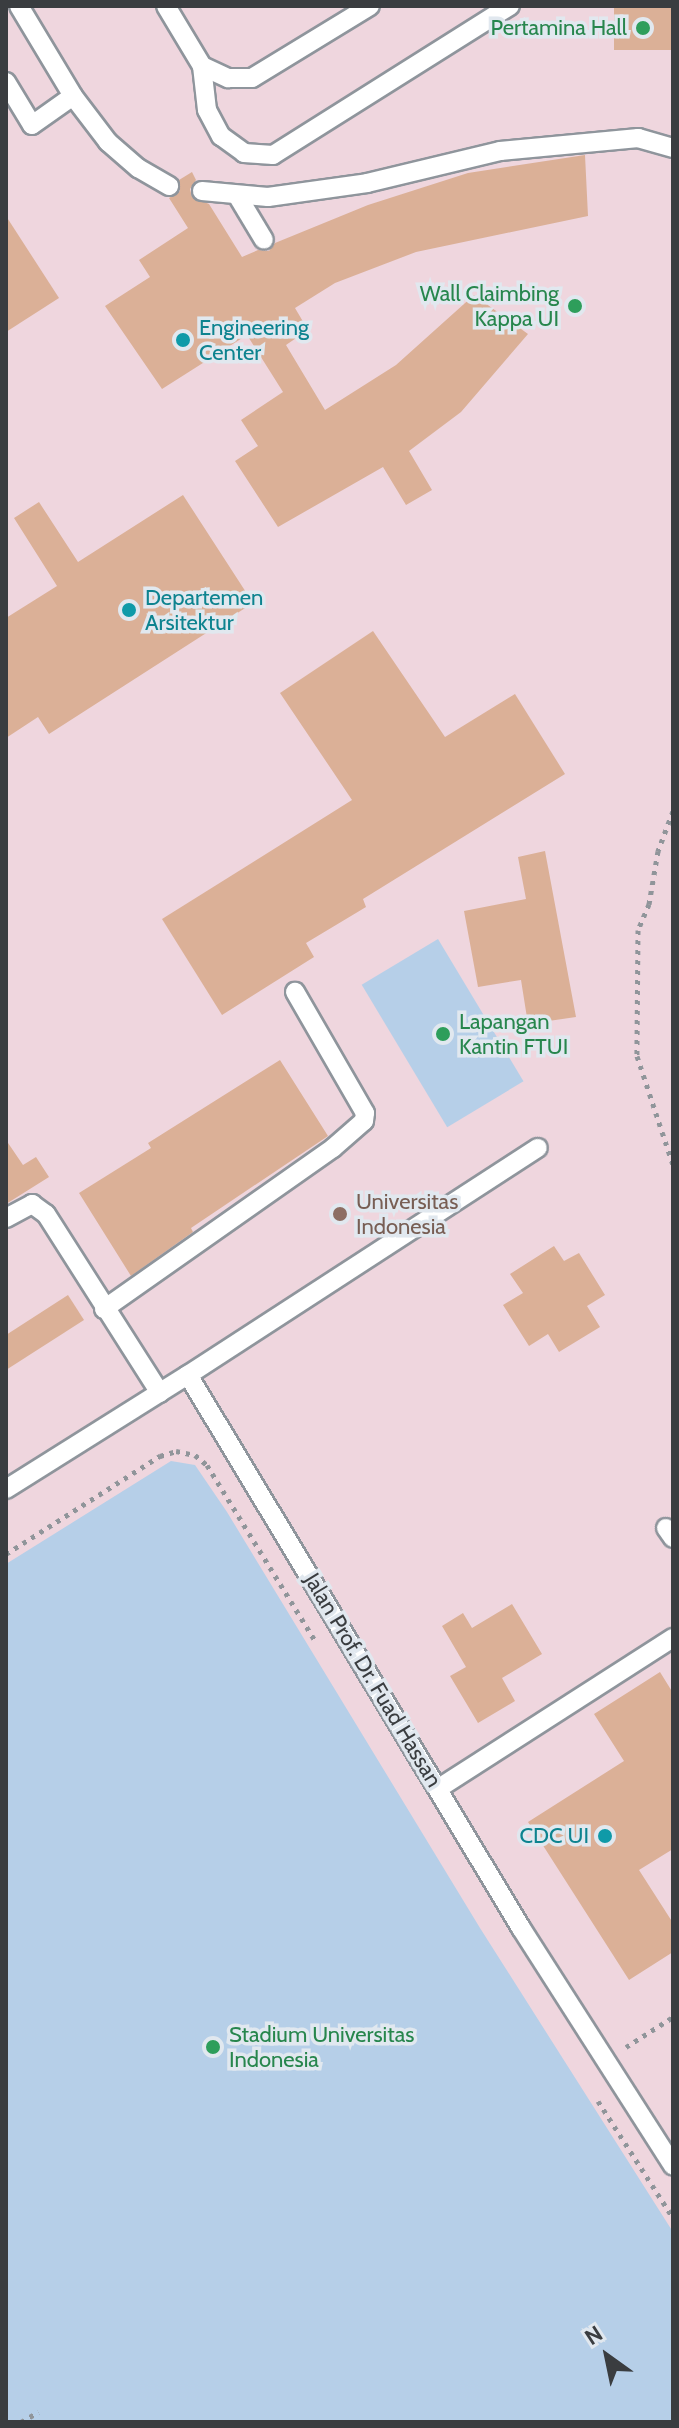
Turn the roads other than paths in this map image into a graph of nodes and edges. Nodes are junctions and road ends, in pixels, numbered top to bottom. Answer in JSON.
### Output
{"nodes":[{"id":1,"x":19,"y":6,"type":"edge"},
{"id":2,"x":166,"y":6,"type":"edge"},
{"id":3,"x":370,"y":6,"type":"edge"},
{"id":4,"x":510,"y":6,"type":"edge"},
{"id":5,"x":202,"y":66,"type":"junction"},
{"id":6,"x":6,"y":82,"type":"edge"},
{"id":7,"x":73,"y":96,"type":"junction"},
{"id":8,"x":673,"y":148,"type":"edge"},
{"id":9,"x":169,"y":186,"type":"dead end"},
{"id":10,"x":202,"y":191,"type":"dead end"},
{"id":11,"x":237,"y":195,"type":"junction"},
{"id":12,"x":264,"y":240,"type":"dead end"},
{"id":13,"x":295,"y":992,"type":"dead end"},
{"id":14,"x":538,"y":1148,"type":"dead end"},
{"id":15,"x":6,"y":1218,"type":"edge"},
{"id":16,"x":104,"y":1309,"type":"junction"},
{"id":17,"x":188,"y":1375,"type":"junction"},
{"id":18,"x":160,"y":1393,"type":"junction"},
{"id":19,"x":6,"y":1489,"type":"edge"},
{"id":20,"x":673,"y":1638,"type":"edge"},
{"id":21,"x":439,"y":1788,"type":"junction"},
{"id":22,"x":673,"y":2166,"type":"edge"}],
"edges":[{"from":1,"to":7,"type":"lane"},
{"from":2,"to":5,"type":"lane"},
{"from":3,"to":5,"type":"lane"},
{"from":4,"to":5,"type":"lane"},
{"from":6,"to":7,"type":"lane"},
{"from":7,"to":9,"type":"lane"},
{"from":8,"to":11,"type":"lane"},
{"from":10,"to":11,"type":"lane"},
{"from":11,"to":12,"type":"lane"},
{"from":13,"to":16,"type":"lane"},
{"from":14,"to":17,"type":"lane"},
{"from":15,"to":16,"type":"lane"},
{"from":16,"to":18,"type":"lane"},
{"from":17,"to":18,"type":"lane"},
{"from":17,"to":21,"type":"lane","name":"Jalan Prof. Dr. Fuad Hassan"},
{"from":18,"to":19,"type":"lane"},
{"from":20,"to":21,"type":"lane"},
{"from":21,"to":22,"type":"lane","name":"Jalan Prof. Dr. Fuad Hassan"}]}
